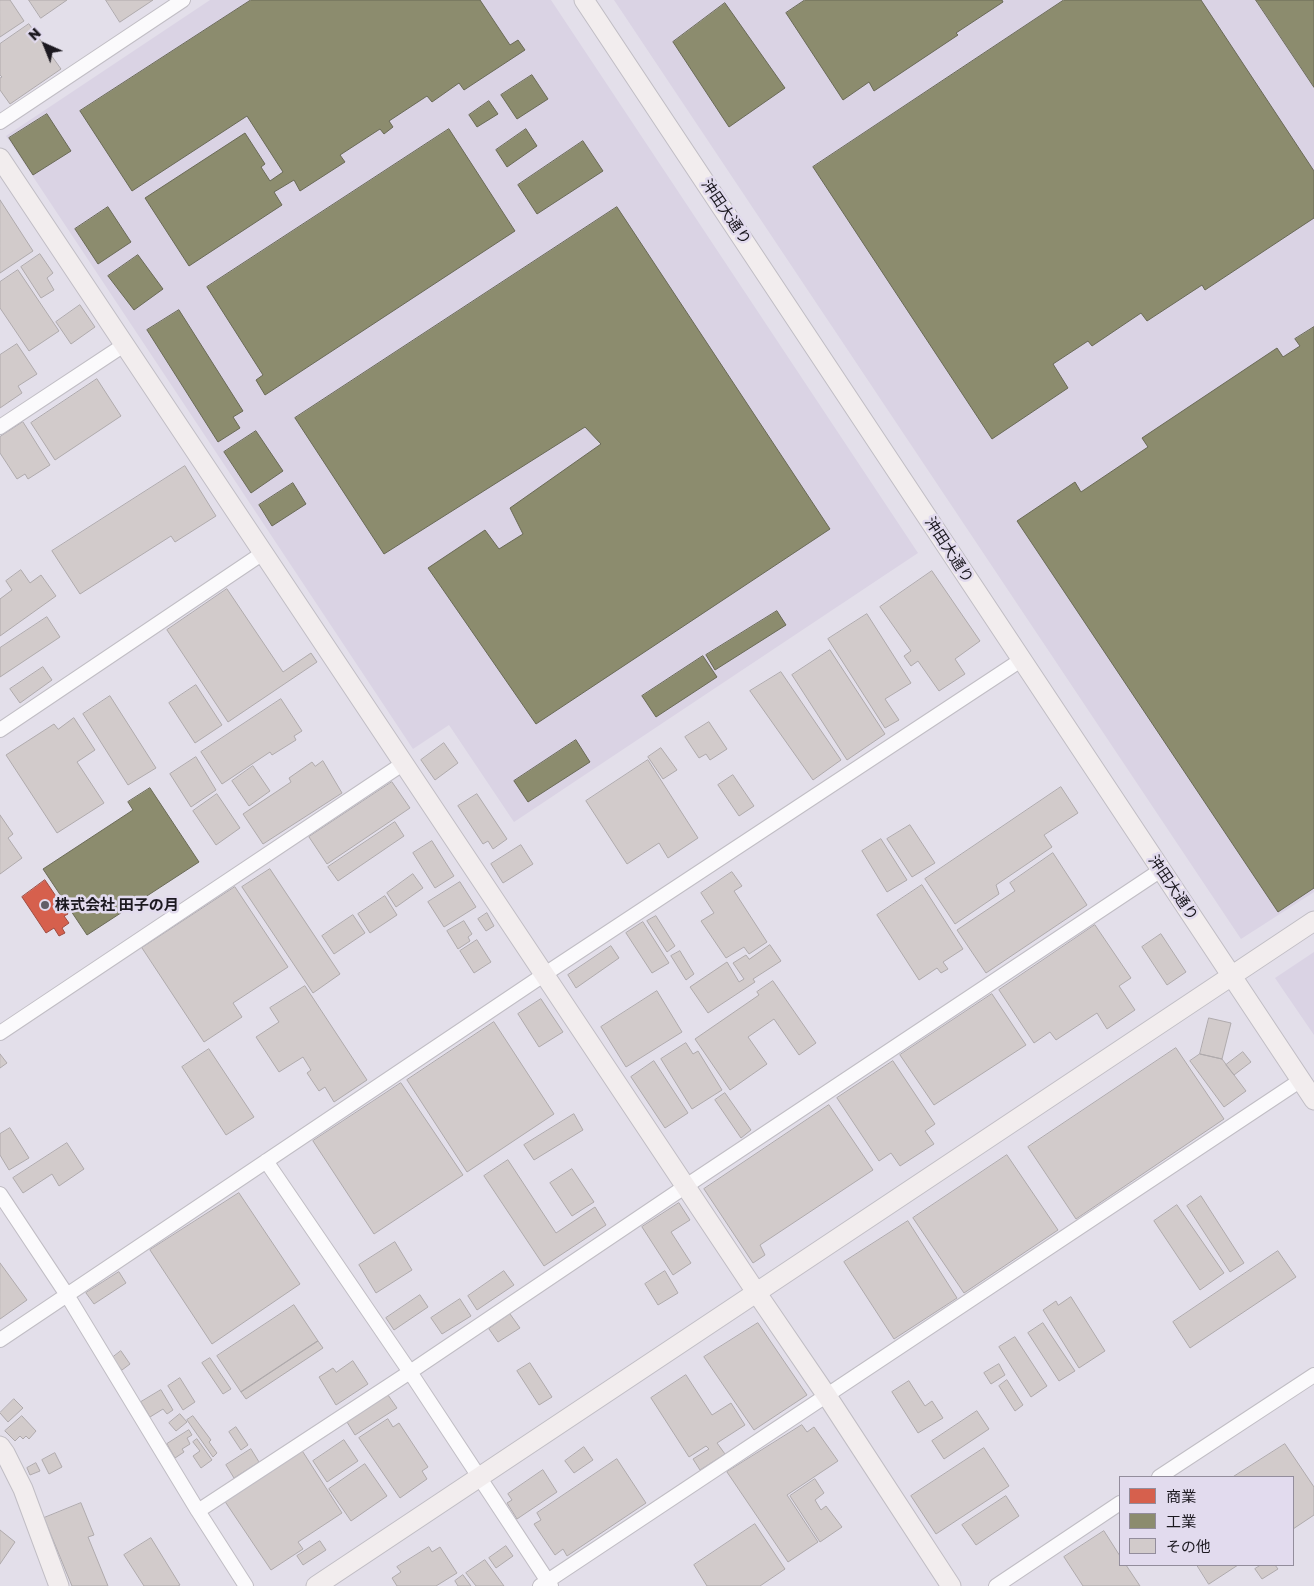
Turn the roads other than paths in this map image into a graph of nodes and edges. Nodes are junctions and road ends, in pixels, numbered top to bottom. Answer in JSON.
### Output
{"nodes":[{"id":1,"x":183,"y":0,"type":"edge"},
{"id":2,"x":584,"y":0,"type":"edge"},
{"id":3,"x":0,"y":122,"type":"edge"},
{"id":4,"x":0,"y":158,"type":"edge"},
{"id":5,"x":124,"y":345,"type":"junction"},
{"id":6,"x":0,"y":427,"type":"edge"},
{"id":7,"x":263,"y":553,"type":"junction"},
{"id":8,"x":1021,"y":660,"type":"junction"},
{"id":9,"x":0,"y":730,"type":"edge"},
{"id":10,"x":404,"y":763,"type":"junction"},
{"id":11,"x":1161,"y":870,"type":"junction"},
{"id":12,"x":1314,"y":921,"type":"edge"},
{"id":13,"x":545,"y":974,"type":"junction"},
{"id":14,"x":1231,"y":976,"type":"junction"},
{"id":15,"x":0,"y":1033,"type":"edge"},
{"id":16,"x":1301,"y":1080,"type":"junction"},
{"id":17,"x":1314,"y":1100,"type":"edge"},
{"id":18,"x":266,"y":1161,"type":"junction"},
{"id":19,"x":686,"y":1186,"type":"junction"},
{"id":20,"x":0,"y":1194,"type":"edge"},
{"id":21,"x":756,"y":1292,"type":"junction"},
{"id":22,"x":67,"y":1295,"type":"junction"},
{"id":23,"x":0,"y":1340,"type":"edge"},
{"id":24,"x":410,"y":1372,"type":"junction"},
{"id":25,"x":1314,"y":1375,"type":"edge"},
{"id":26,"x":827,"y":1396,"type":"junction"},
{"id":27,"x":0,"y":1446,"type":"edge"},
{"id":28,"x":1161,"y":1476,"type":"edge"},
{"id":29,"x":480,"y":1477,"type":"junction"},
{"id":30,"x":1119,"y":1504,"type":"edge"},
{"id":31,"x":198,"y":1511,"type":"junction"},
{"id":32,"x":546,"y":1584,"type":"edge"},
{"id":33,"x":59,"y":1586,"type":"edge"},
{"id":34,"x":246,"y":1586,"type":"edge"},
{"id":35,"x":316,"y":1586,"type":"edge"},
{"id":36,"x":951,"y":1586,"type":"edge"},
{"id":37,"x":996,"y":1586,"type":"edge"}],
"edges":[{"from":1,"to":3,"type":"street"},
{"from":2,"to":8,"type":"street","name":"沖田大通り"},
{"from":4,"to":5,"type":"street"},
{"from":5,"to":6,"type":"street"},
{"from":5,"to":7,"type":"street"},
{"from":7,"to":9,"type":"street"},
{"from":7,"to":10,"type":"street"},
{"from":8,"to":11,"type":"street","name":"沖田大通り"},
{"from":8,"to":13,"type":"street"},
{"from":10,"to":13,"type":"street"},
{"from":10,"to":15,"type":"street"},
{"from":11,"to":14,"type":"street","name":"沖田大通り"},
{"from":11,"to":19,"type":"street"},
{"from":12,"to":14,"type":"street"},
{"from":13,"to":18,"type":"street"},
{"from":13,"to":19,"type":"street"},
{"from":14,"to":16,"type":"street","name":"沖田大通り"},
{"from":14,"to":21,"type":"street"},
{"from":16,"to":17,"type":"street","name":"沖田大通り"},
{"from":16,"to":26,"type":"street"},
{"from":18,"to":22,"type":"street"},
{"from":18,"to":24,"type":"street"},
{"from":19,"to":21,"type":"street"},
{"from":19,"to":24,"type":"street"},
{"from":20,"to":22,"type":"street"},
{"from":21,"to":26,"type":"street"},
{"from":21,"to":29,"type":"street"},
{"from":22,"to":23,"type":"street"},
{"from":22,"to":31,"type":"street"},
{"from":24,"to":29,"type":"street"},
{"from":24,"to":31,"type":"street"},
{"from":25,"to":28,"type":"street"},
{"from":26,"to":32,"type":"street"},
{"from":26,"to":36,"type":"street"},
{"from":27,"to":33,"type":"street"},
{"from":29,"to":32,"type":"street"},
{"from":29,"to":35,"type":"street"},
{"from":30,"to":37,"type":"street"},
{"from":31,"to":34,"type":"street"}]}
